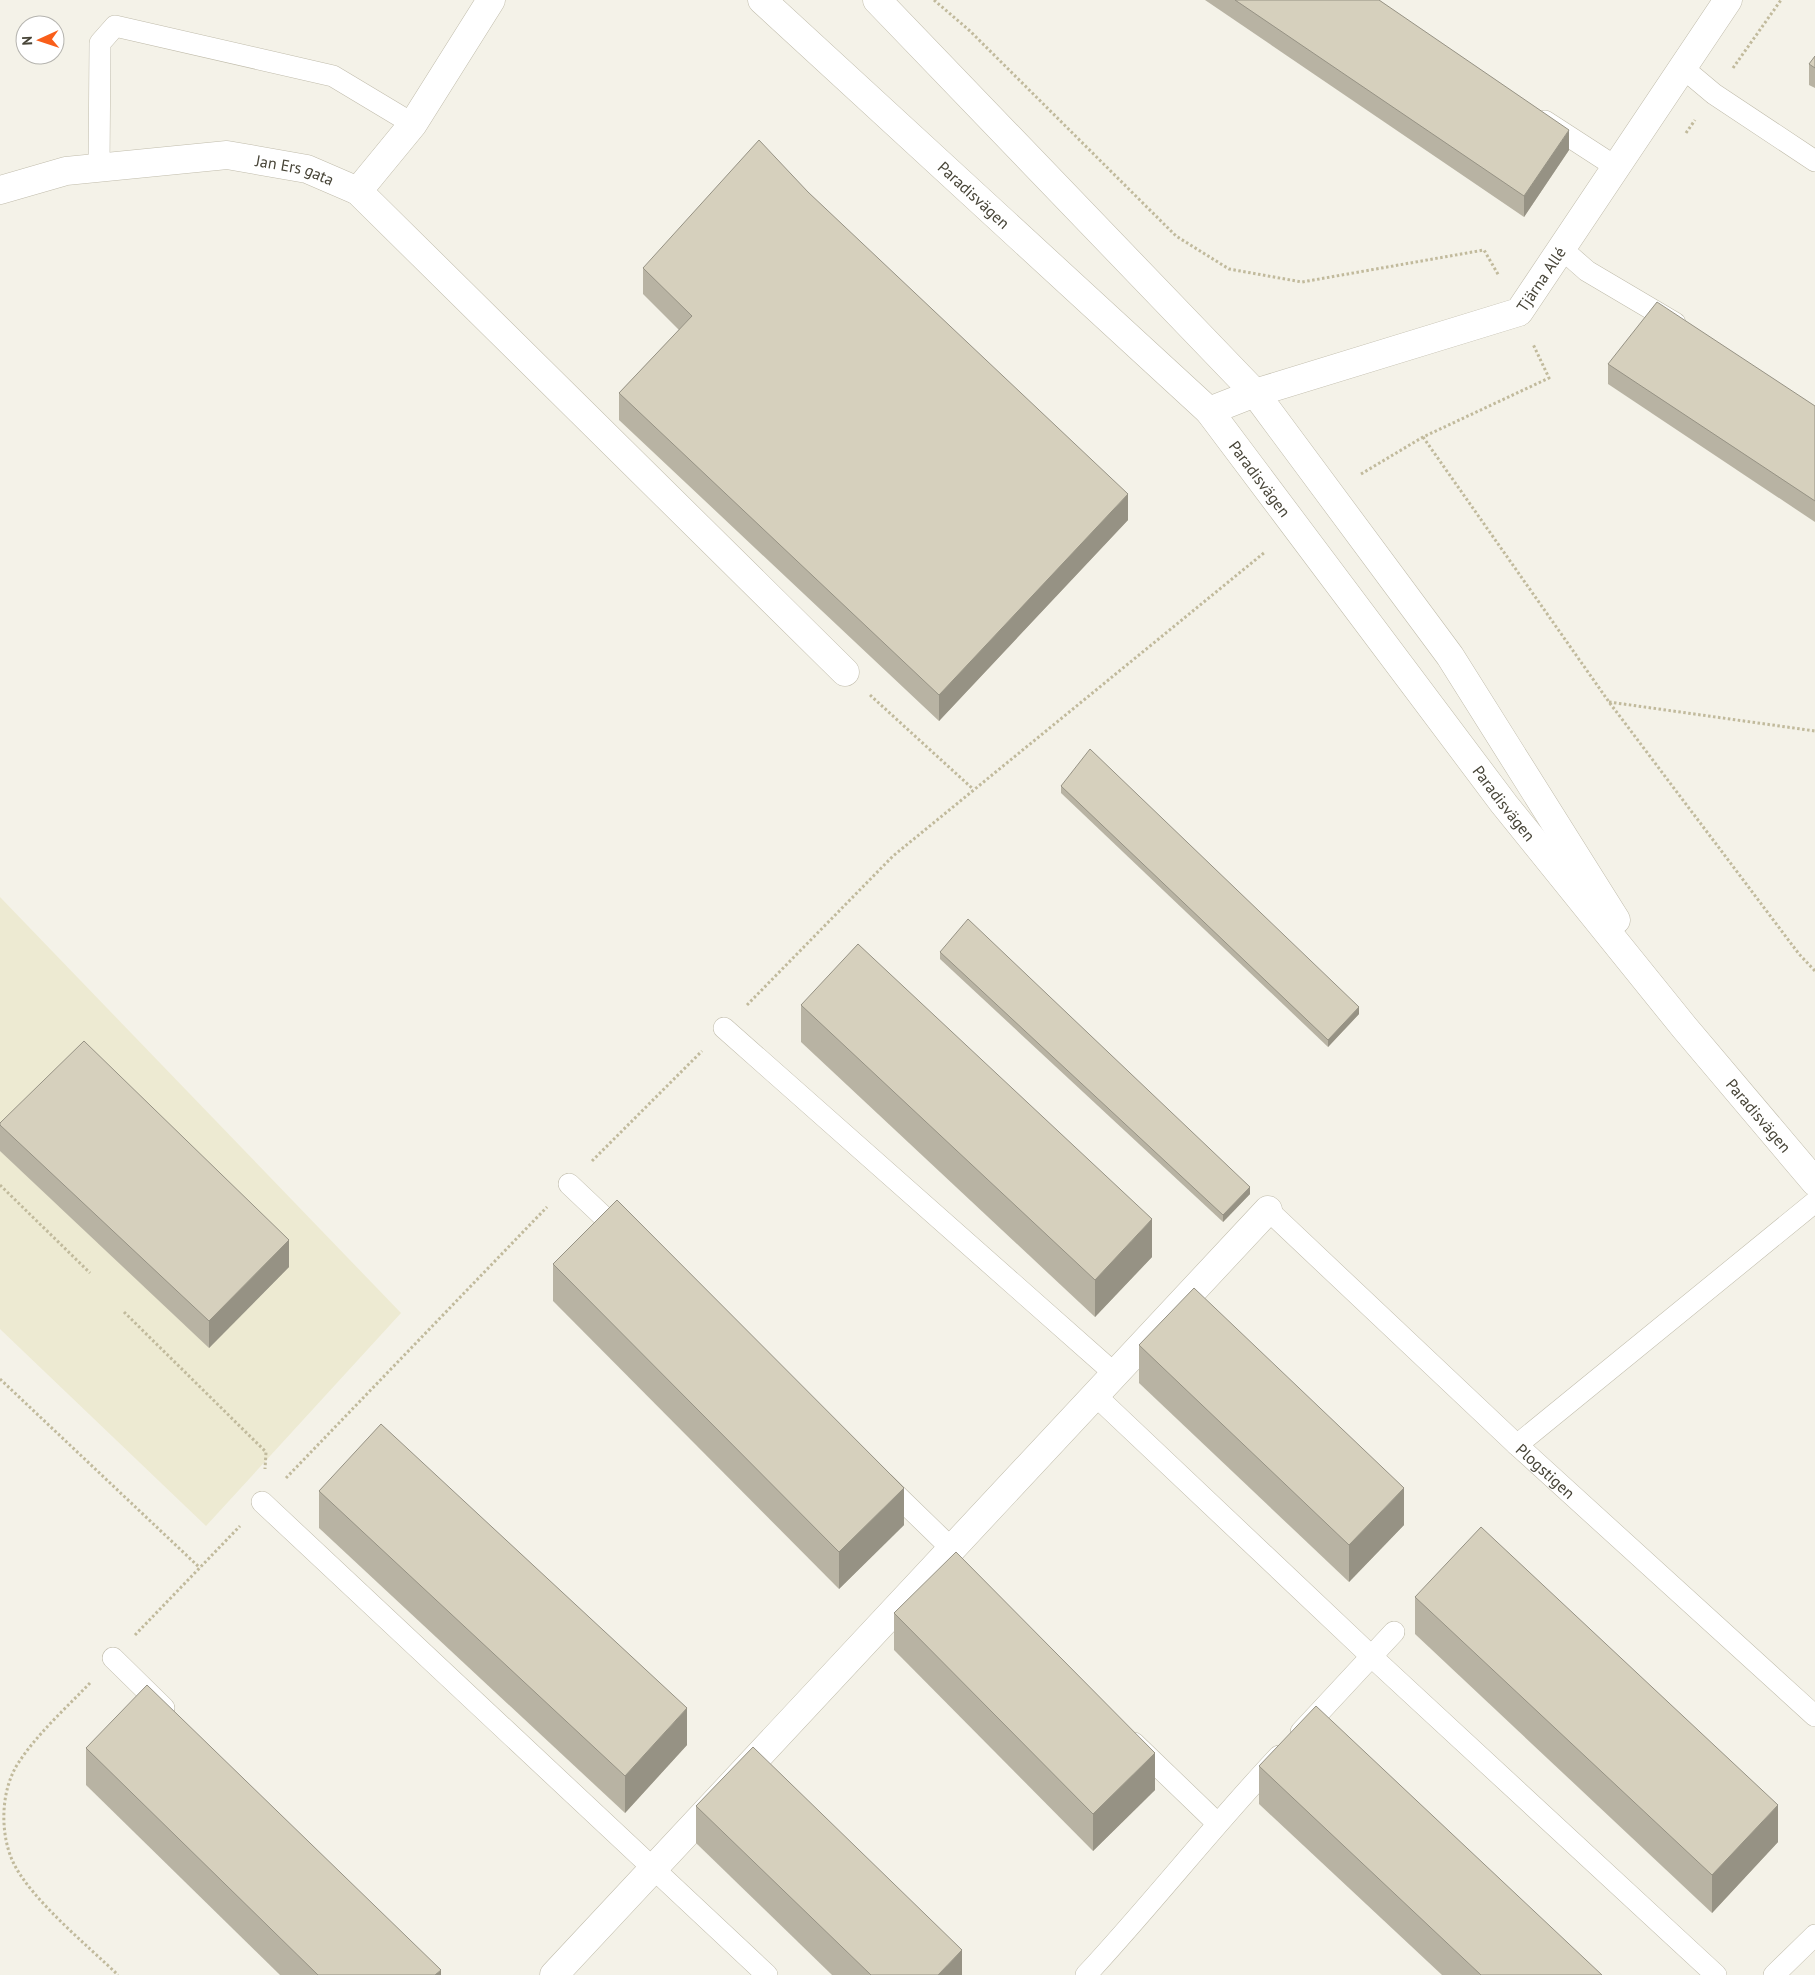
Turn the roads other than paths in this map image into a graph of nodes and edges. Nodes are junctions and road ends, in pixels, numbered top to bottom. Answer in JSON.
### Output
{"nodes":[{"id":1,"x":491,"y":0,"type":"edge"},
{"id":2,"x":762,"y":0,"type":"edge"},
{"id":3,"x":877,"y":0,"type":"edge"},
{"id":4,"x":1728,"y":0,"type":"edge"},
{"id":5,"x":1683,"y":68,"type":"junction"},
{"id":6,"x":1527,"y":110,"type":"edge"},
{"id":7,"x":413,"y":124,"type":"junction"},
{"id":8,"x":1815,"y":161,"type":"edge"},
{"id":9,"x":1616,"y":167,"type":"junction"},
{"id":10,"x":99,"y":168,"type":"junction"},
{"id":11,"x":0,"y":190,"type":"edge"},
{"id":12,"x":358,"y":191,"type":"junction"},
{"id":13,"x":1562,"y":249,"type":"junction"},
{"id":14,"x":1692,"y":335,"type":"edge"},
{"id":15,"x":1255,"y":393,"type":"junction"},
{"id":16,"x":1209,"y":411,"type":"junction"},
{"id":17,"x":844,"y":672,"type":"road end"},
{"id":18,"x":1684,"y":1027,"type":"junction"},
{"id":19,"x":724,"y":1028,"type":"road end"},
{"id":20,"x":1815,"y":1182,"type":"edge"},
{"id":21,"x":569,"y":1184,"type":"road end"},
{"id":22,"x":1815,"y":1202,"type":"edge"},
{"id":23,"x":1268,"y":1210,"type":"joint"},
{"id":24,"x":634,"y":1246,"type":"edge"},
{"id":25,"x":1116,"y":1374,"type":"junction"},
{"id":26,"x":1095,"y":1395,"type":"junction"},
{"id":27,"x":1517,"y":1445,"type":"junction"},
{"id":28,"x":866,"y":1466,"type":"edge"},
{"id":29,"x":262,"y":1502,"type":"road end"},
{"id":30,"x":951,"y":1560,"type":"junction"},
{"id":31,"x":1394,"y":1632,"type":"dead end"},
{"id":32,"x":1372,"y":1656,"type":"junction"},
{"id":33,"x":113,"y":1658,"type":"road end"},
{"id":34,"x":1815,"y":1716,"type":"edge"},
{"id":35,"x":177,"y":1720,"type":"edge"},
{"id":36,"x":1119,"y":1728,"type":"edge"},
{"id":37,"x":1217,"y":1823,"type":"junction"},
{"id":38,"x":653,"y":1869,"type":"junction"},
{"id":39,"x":1815,"y":1935,"type":"edge"},
{"id":40,"x":554,"y":1975,"type":"edge"},
{"id":41,"x":767,"y":1975,"type":"edge"},
{"id":42,"x":1086,"y":1975,"type":"edge"},
{"id":43,"x":1716,"y":1975,"type":"edge"},
{"id":44,"x":1774,"y":1975,"type":"edge"}],
"edges":[{"from":1,"to":7,"type":"street"},
{"from":2,"to":16,"type":"street","name":"Paradisvägen"},
{"from":3,"to":15,"type":"street","name":"Paradisvägen"},
{"from":4,"to":5,"type":"street","name":"Tjärna Allé"},
{"from":5,"to":8,"type":"lane"},
{"from":5,"to":9,"type":"street","name":"Tjärna Allé"},
{"from":6,"to":9,"type":"lane"},
{"from":7,"to":10,"type":"lane"},
{"from":7,"to":12,"type":"street"},
{"from":9,"to":13,"type":"street","name":"Tjärna Allé"},
{"from":10,"to":11,"type":"street","name":"Jan Ers gata"},
{"from":10,"to":12,"type":"street","name":"Jan Ers gata"},
{"from":12,"to":17,"type":"street"},
{"from":13,"to":14,"type":"lane"},
{"from":13,"to":15,"type":"street","name":"Tjärna Allé"},
{"from":15,"to":16,"type":"street","name":"Tjärna Allé"},
{"from":15,"to":18,"type":"street","name":"Paradisvägen"},
{"from":16,"to":18,"type":"street","name":"Paradisvägen"},
{"from":18,"to":20,"type":"street","name":"Paradisvägen"},
{"from":19,"to":25,"type":"lane"},
{"from":21,"to":24,"type":"lane"},
{"from":22,"to":27,"type":"lane","name":"Plogstigen"},
{"from":23,"to":25,"type":"street"},
{"from":23,"to":27,"type":"lane"},
{"from":25,"to":26,"type":"street"},
{"from":26,"to":30,"type":"street"},
{"from":26,"to":32,"type":"lane"},
{"from":27,"to":34,"type":"lane","name":"Plogstigen"},
{"from":28,"to":30,"type":"lane"},
{"from":29,"to":38,"type":"lane"},
{"from":30,"to":38,"type":"street"},
{"from":31,"to":32,"type":"lane"},
{"from":32,"to":37,"type":"lane"},
{"from":32,"to":43,"type":"lane"},
{"from":33,"to":35,"type":"lane"},
{"from":36,"to":37,"type":"lane"},
{"from":37,"to":42,"type":"lane"},
{"from":38,"to":40,"type":"street"},
{"from":38,"to":41,"type":"lane"},
{"from":39,"to":44,"type":"lane"}]}
